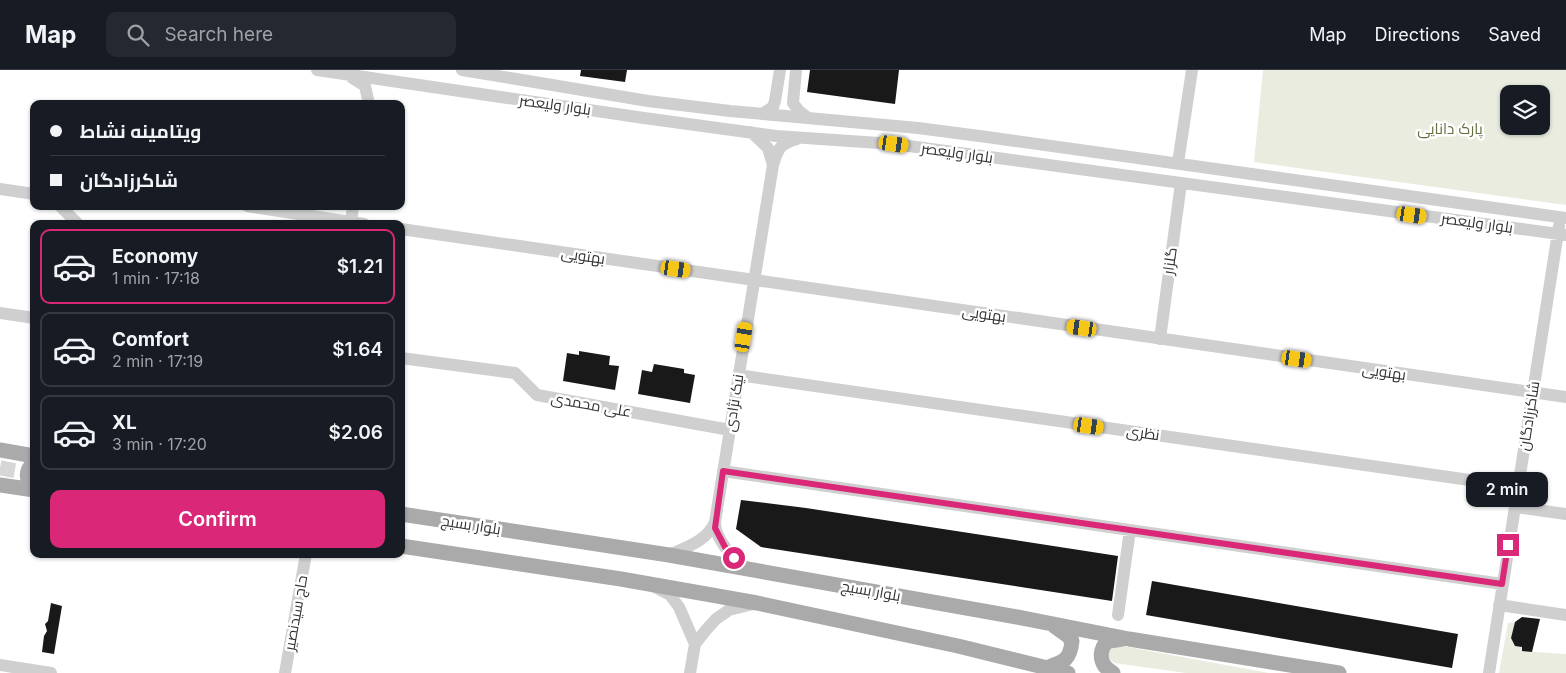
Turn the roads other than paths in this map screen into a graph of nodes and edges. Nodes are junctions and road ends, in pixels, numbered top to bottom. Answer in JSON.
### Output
{"nodes":[{"id":1,"x":317,"y":70,"type":"edge"},
{"id":2,"x":462,"y":70,"type":"edge"},
{"id":3,"x":780,"y":70,"type":"edge"},
{"id":4,"x":796,"y":70,"type":"edge"},
{"id":5,"x":1192,"y":70,"type":"edge"},
{"id":6,"x":346,"y":74,"type":"junction"},
{"id":7,"x":397,"y":82,"type":"junction"},
{"id":8,"x":619,"y":96,"type":"junction"},
{"id":9,"x":369,"y":100,"type":"edge"},
{"id":10,"x":372,"y":100,"type":"edge"},
{"id":11,"x":648,"y":101,"type":"junction"},
{"id":12,"x":775,"y":101,"type":"junction"},
{"id":13,"x":793,"y":103,"type":"junction"},
{"id":14,"x":613,"y":114,"type":"junction"},
{"id":15,"x":762,"y":114,"type":"junction"},
{"id":16,"x":807,"y":117,"type":"junction"},
{"id":17,"x":644,"y":118,"type":"junction"},
{"id":18,"x":752,"y":132,"type":"junction"},
{"id":19,"x":956,"y":132,"type":"junction"},
{"id":20,"x":987,"y":136,"type":"junction"},
{"id":21,"x":803,"y":137,"type":"junction"},
{"id":22,"x":953,"y":152,"type":"junction"},
{"id":23,"x":984,"y":156,"type":"junction"},
{"id":24,"x":1178,"y":163,"type":"junction"},
{"id":25,"x":773,"y":165,"type":"junction"},
{"id":26,"x":1181,"y":184,"type":"junction"},
{"id":27,"x":0,"y":188,"type":"edge"},
{"id":28,"x":30,"y":193,"type":"edge"},
{"id":29,"x":64,"y":210,"type":"edge"},
{"id":30,"x":271,"y":210,"type":"edge"},
{"id":31,"x":1547,"y":216,"type":"junction"},
{"id":32,"x":1563,"y":218,"type":"edge"},
{"id":33,"x":74,"y":220,"type":"edge"},
{"id":34,"x":333,"y":220,"type":"edge"},
{"id":35,"x":405,"y":230,"type":"edge"},
{"id":36,"x":1557,"y":234,"type":"edge"},
{"id":37,"x":754,"y":280,"type":"junction"},
{"id":38,"x":0,"y":313,"type":"edge"},
{"id":39,"x":30,"y":317,"type":"edge"},
{"id":40,"x":1160,"y":339,"type":"junction"},
{"id":41,"x":405,"y":359,"type":"edge"},
{"id":42,"x":738,"y":375,"type":"junction"},
{"id":43,"x":1533,"y":393,"type":"junction"},
{"id":44,"x":1566,"y":398,"type":"edge"},
{"id":45,"x":730,"y":430,"type":"junction"},
{"id":46,"x":0,"y":450,"type":"edge"},
{"id":47,"x":30,"y":455,"type":"edge"},
{"id":48,"x":30,"y":466,"type":"edge"},
{"id":49,"x":723,"y":471,"type":"junction"},
{"id":50,"x":30,"y":484,"type":"edge"},
{"id":51,"x":0,"y":485,"type":"edge"},
{"id":52,"x":1518,"y":487,"type":"junction"},
{"id":53,"x":30,"y":489,"type":"edge"},
{"id":54,"x":1515,"y":507,"type":"junction"},
{"id":55,"x":1566,"y":514,"type":"edge"},
{"id":56,"x":405,"y":515,"type":"edge"},
{"id":57,"x":715,"y":522,"type":"junction"},
{"id":58,"x":1130,"y":530,"type":"junction"},
{"id":59,"x":405,"y":544,"type":"edge"},
{"id":60,"x":669,"y":555,"type":"junction"},
{"id":61,"x":305,"y":558,"type":"edge"},
{"id":62,"x":742,"y":568,"type":"junction"},
{"id":63,"x":650,"y":584,"type":"junction"},
{"id":64,"x":1502,"y":584,"type":"junction"},
{"id":65,"x":758,"y":603,"type":"junction"},
{"id":66,"x":1499,"y":605,"type":"junction"},
{"id":67,"x":1118,"y":615,"type":"dead end"},
{"id":68,"x":1566,"y":615,"type":"edge"},
{"id":69,"x":1050,"y":623,"type":"junction"},
{"id":70,"x":1129,"y":638,"type":"junction"},
{"id":71,"x":695,"y":644,"type":"junction"},
{"id":72,"x":0,"y":665,"type":"edge"},
{"id":73,"x":1046,"y":668,"type":"junction"},
{"id":74,"x":51,"y":673,"type":"edge"},
{"id":75,"x":285,"y":673,"type":"edge"},
{"id":76,"x":690,"y":673,"type":"edge"},
{"id":77,"x":1068,"y":673,"type":"edge"},
{"id":78,"x":1113,"y":673,"type":"edge"},
{"id":79,"x":1339,"y":673,"type":"edge"},
{"id":80,"x":1489,"y":673,"type":"edge"}],
"edges":[{"from":1,"to":6,"type":"street","name":"بلوار ولیعصر"},
{"from":2,"to":8,"type":"street","name":"بلوار ولیعصر"},
{"from":3,"to":12,"type":"street"},
{"from":4,"to":13,"type":"street"},
{"from":5,"to":24,"type":"street"},
{"from":6,"to":7,"type":"street","name":"بلوار ولیعصر"},
{"from":6,"to":9,"type":"street"},
{"from":7,"to":10,"type":"street"},
{"from":7,"to":14,"type":"street","name":"بلوار ولیعصر"},
{"from":8,"to":11,"type":"street","name":"بلوار ولیعصر"},
{"from":8,"to":14,"type":"street"},
{"from":11,"to":15,"type":"street","name":"بلوار ولیعصر"},
{"from":11,"to":17,"type":"street"},
{"from":12,"to":13,"type":"street"},
{"from":12,"to":15,"type":"street"},
{"from":13,"to":16,"type":"street"},
{"from":14,"to":17,"type":"street","name":"بلوار ولیعصر"},
{"from":15,"to":16,"type":"street","name":"بلوار ولیعصر"},
{"from":16,"to":19,"type":"street","name":"بلوار ولیعصر"},
{"from":17,"to":18,"type":"street","name":"بلوار ولیعصر"},
{"from":18,"to":21,"type":"street","name":"بلوار ولیعصر"},
{"from":18,"to":25,"type":"street"},
{"from":19,"to":20,"type":"street","name":"بلوار ولیعصر"},
{"from":19,"to":22,"type":"street"},
{"from":20,"to":23,"type":"street"},
{"from":20,"to":24,"type":"street","name":"بلوار ولیعصر"},
{"from":21,"to":22,"type":"street","name":"بلوار ولیعصر"},
{"from":21,"to":25,"type":"street"},
{"from":22,"to":23,"type":"street","name":"بلوار ولیعصر"},
{"from":23,"to":26,"type":"street","name":"بلوار ولیعصر"},
{"from":24,"to":31,"type":"street","name":"بلوار ولیعصر"},
{"from":25,"to":37,"type":"street","name":"نیک نژادی"},
{"from":26,"to":36,"type":"street","name":"بلوار ولیعصر"},
{"from":26,"to":40,"type":"street","name":"گلزار"},
{"from":27,"to":28,"type":"street"},
{"from":29,"to":33,"type":"street"},
{"from":30,"to":34,"type":"street"},
{"from":31,"to":32,"type":"street","name":"بلوار ولیعصر"},
{"from":31,"to":36,"type":"street"},
{"from":32,"to":36,"type":"street","name":"شاکرزادگان"},
{"from":35,"to":37,"type":"street","name":"بهتویی"},
{"from":36,"to":43,"type":"street","name":"شاکرزادگان"},
{"from":37,"to":40,"type":"street","name":"بهتویی"},
{"from":37,"to":42,"type":"street","name":"نیک نژادی"},
{"from":38,"to":39,"type":"street"},
{"from":40,"to":43,"type":"street","name":"بهتویی"},
{"from":41,"to":45,"type":"street","name":"علی محمدی"},
{"from":42,"to":45,"type":"street","name":"نیک نژادی"},
{"from":42,"to":52,"type":"street","name":"نظری"},
{"from":43,"to":44,"type":"street","name":"بهتویی"},
{"from":43,"to":52,"type":"street","name":"شاکرزادگان"},
{"from":45,"to":49,"type":"street","name":"نیک نژادی"},
{"from":46,"to":47,"type":"main road"},
{"from":48,"to":50,"type":"main road"},
{"from":49,"to":57,"type":"street","name":"نیک نژادی"},
{"from":49,"to":58,"type":"street"},
{"from":51,"to":53,"type":"main road"},
{"from":52,"to":54,"type":"street","name":"شاکرزادگان"},
{"from":54,"to":55,"type":"street"},
{"from":54,"to":64,"type":"street","name":"شاکرزادگان"},
{"from":56,"to":60,"type":"main road","name":"بلوار بسیج"},
{"from":57,"to":60,"type":"street"},
{"from":57,"to":62,"type":"street"},
{"from":58,"to":64,"type":"street"},
{"from":58,"to":67,"type":"street"},
{"from":59,"to":63,"type":"main road","name":"بلوار بسیج"},
{"from":60,"to":62,"type":"main road","name":"بلوار بسیج"},
{"from":61,"to":75,"type":"street","name":"حاج سیدنصیر"},
{"from":62,"to":69,"type":"main road","name":"بلوار بسیج"},
{"from":63,"to":65,"type":"main road","name":"بلوار بسیج"},
{"from":63,"to":71,"type":"street"},
{"from":64,"to":66,"type":"street","name":"شاکرزادگان"},
{"from":65,"to":71,"type":"street"},
{"from":65,"to":73,"type":"main road","name":"بلوار بسیج"},
{"from":66,"to":68,"type":"street"},
{"from":66,"to":80,"type":"street","name":"شاکرزادگان"},
{"from":69,"to":70,"type":"main road","name":"بلوار بسیج"},
{"from":69,"to":73,"type":"main road"},
{"from":70,"to":78,"type":"main road"},
{"from":70,"to":79,"type":"main road","name":"بلوار بسیج"},
{"from":71,"to":76,"type":"street"},
{"from":72,"to":74,"type":"street"},
{"from":73,"to":77,"type":"main road","name":"بلوار بسیج"}]}
